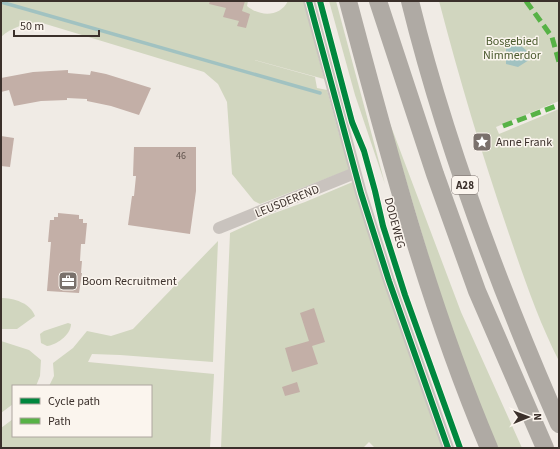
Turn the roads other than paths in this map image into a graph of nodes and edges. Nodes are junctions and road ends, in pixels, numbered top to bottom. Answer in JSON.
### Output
{"nodes":[{"id":1,"x":309,"y":1,"type":"edge"},
{"id":2,"x":348,"y":1,"type":"edge"},
{"id":3,"x":378,"y":1,"type":"edge"},
{"id":4,"x":384,"y":1,"type":"edge"},
{"id":5,"x":410,"y":1,"type":"edge"},
{"id":6,"x":411,"y":100,"type":"junction"},
{"id":7,"x":355,"y":173,"type":"junction"},
{"id":8,"x":219,"y":228,"type":"dead end"},
{"id":9,"x":559,"y":424,"type":"edge"},
{"id":10,"x":448,"y":448,"type":"edge"},
{"id":11,"x":489,"y":448,"type":"edge"},
{"id":12,"x":545,"y":448,"type":"edge"}],
"edges":[{"from":1,"to":7,"type":"street","name":"DODEWEG"},
{"from":2,"to":11,"type":"highway"},
{"from":3,"to":6,"type":"highway","number":"A28"},
{"from":4,"to":6,"type":"highway","number":"A28"},
{"from":5,"to":9,"type":"highway","number":"A28"},
{"from":6,"to":12,"type":"highway","number":"A28"},
{"from":7,"to":8,"type":"street","name":"LEUSDEREND"},
{"from":7,"to":10,"type":"street","name":"DODEWEG"}]}
